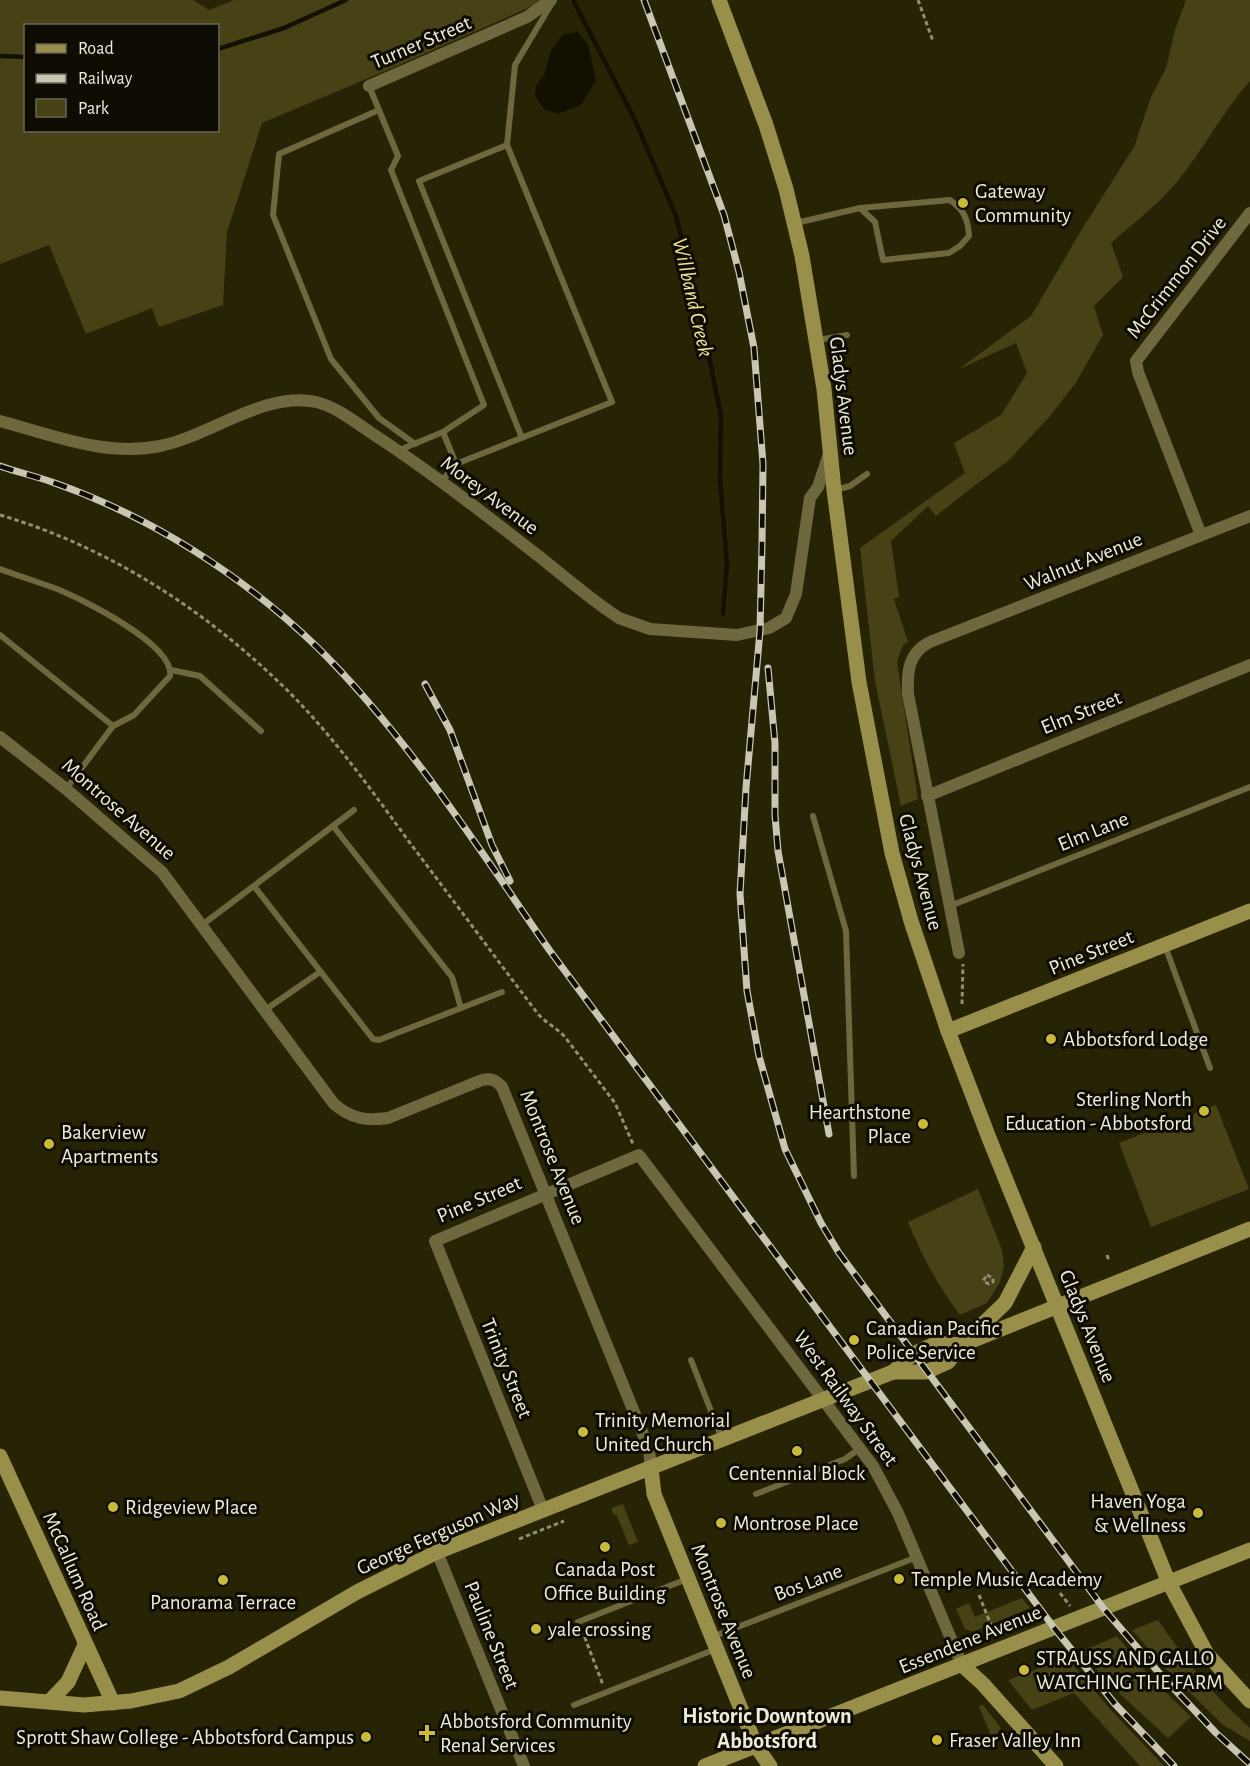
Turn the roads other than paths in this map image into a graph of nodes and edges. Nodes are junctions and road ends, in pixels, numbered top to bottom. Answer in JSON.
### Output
{"nodes":[{"id":1,"x":553,"y":0,"type":"edge"},
{"id":2,"x":719,"y":0,"type":"edge"},
{"id":3,"x":369,"y":86,"type":"joint"},
{"id":4,"x":379,"y":110,"type":"junction"},
{"id":5,"x":507,"y":145,"type":"junction"},
{"id":6,"x":860,"y":208,"type":"junction"},
{"id":7,"x":1250,"y":213,"type":"edge"},
{"id":8,"x":794,"y":224,"type":"junction"},
{"id":9,"x":847,"y":335,"type":"dead end"},
{"id":10,"x":816,"y":340,"type":"junction"},
{"id":11,"x":0,"y":421,"type":"edge"},
{"id":12,"x":443,"y":432,"type":"junction"},
{"id":13,"x":522,"y":438,"type":"junction"},
{"id":14,"x":415,"y":444,"type":"junction"},
{"id":15,"x":397,"y":450,"type":"junction"},
{"id":16,"x":830,"y":453,"type":"junction"},
{"id":17,"x":456,"y":464,"type":"junction"},
{"id":18,"x":867,"y":474,"type":"dead end"},
{"id":19,"x":442,"y":481,"type":"junction"},
{"id":20,"x":834,"y":490,"type":"junction"},
{"id":21,"x":1250,"y":516,"type":"edge"},
{"id":22,"x":1201,"y":535,"type":"junction"},
{"id":23,"x":0,"y":569,"type":"edge"},
{"id":24,"x":0,"y":635,"type":"edge"},
{"id":25,"x":930,"y":642,"type":"joint"},
{"id":26,"x":1250,"y":665,"type":"edge"},
{"id":27,"x":171,"y":670,"type":"junction"},
{"id":28,"x":113,"y":726,"type":"junction"},
{"id":29,"x":261,"y":731,"type":"dead end"},
{"id":30,"x":0,"y":737,"type":"edge"},
{"id":31,"x":1250,"y":787,"type":"edge"},
{"id":32,"x":66,"y":789,"type":"junction"},
{"id":33,"x":927,"y":796,"type":"junction"},
{"id":34,"x":354,"y":810,"type":"dead end"},
{"id":35,"x":813,"y":816,"type":"dead end"},
{"id":36,"x":333,"y":826,"type":"junction"},
{"id":37,"x":254,"y":886,"type":"junction"},
{"id":38,"x":949,"y":906,"type":"junction"},
{"id":39,"x":1250,"y":911,"type":"edge"},
{"id":40,"x":202,"y":925,"type":"junction"},
{"id":41,"x":1164,"y":945,"type":"junction"},
{"id":42,"x":959,"y":954,"type":"road end"},
{"id":43,"x":320,"y":972,"type":"junction"},
{"id":44,"x":502,"y":992,"type":"dead end"},
{"id":45,"x":461,"y":1008,"type":"junction"},
{"id":46,"x":265,"y":1010,"type":"junction"},
{"id":47,"x":948,"y":1031,"type":"junction"},
{"id":48,"x":1210,"y":1068,"type":"dead end"},
{"id":49,"x":639,"y":1155,"type":"joint"},
{"id":50,"x":854,"y":1176,"type":"dead end"},
{"id":51,"x":546,"y":1194,"type":"junction"},
{"id":52,"x":1250,"y":1230,"type":"edge"},
{"id":53,"x":435,"y":1241,"type":"joint"},
{"id":54,"x":1034,"y":1247,"type":"junction"},
{"id":55,"x":1058,"y":1307,"type":"junction"},
{"id":56,"x":961,"y":1345,"type":"junction"},
{"id":57,"x":691,"y":1360,"type":"dead end"},
{"id":58,"x":893,"y":1372,"type":"junction"},
{"id":59,"x":822,"y":1400,"type":"junction"},
{"id":60,"x":723,"y":1440,"type":"junction"},
{"id":61,"x":860,"y":1449,"type":"junction"},
{"id":62,"x":0,"y":1456,"type":"edge"},
{"id":63,"x":651,"y":1468,"type":"junction"},
{"id":64,"x":756,"y":1494,"type":"dead end"},
{"id":65,"x":543,"y":1510,"type":"junction"},
{"id":66,"x":1250,"y":1550,"type":"edge"},
{"id":67,"x":437,"y":1552,"type":"junction"},
{"id":68,"x":916,"y":1557,"type":"junction"},
{"id":69,"x":688,"y":1579,"type":"junction"},
{"id":70,"x":1169,"y":1583,"type":"junction"},
{"id":71,"x":580,"y":1622,"type":"road end"},
{"id":72,"x":714,"y":1643,"type":"junction"},
{"id":73,"x":85,"y":1645,"type":"junction"},
{"id":74,"x":962,"y":1665,"type":"junction"},
{"id":75,"x":0,"y":1698,"type":"edge"},
{"id":76,"x":50,"y":1701,"type":"junction"},
{"id":77,"x":1250,"y":1701,"type":"edge"},
{"id":78,"x":112,"y":1703,"type":"junction"},
{"id":79,"x":574,"y":1705,"type":"dead end"},
{"id":80,"x":756,"y":1746,"type":"junction"},
{"id":81,"x":524,"y":1766,"type":"edge"},
{"id":82,"x":705,"y":1766,"type":"edge"},
{"id":83,"x":757,"y":1766,"type":"edge"},
{"id":84,"x":770,"y":1766,"type":"edge"},
{"id":85,"x":1056,"y":1766,"type":"edge"}],
"edges":[{"from":1,"to":3,"type":"street","name":"Turner Street"},
{"from":1,"to":5,"type":"lane"},
{"from":2,"to":8,"type":"main road","name":"Gladys Avenue"},
{"from":3,"to":4,"type":"lane"},
{"from":4,"to":12,"type":"lane"},
{"from":4,"to":14,"type":"lane"},
{"from":5,"to":13,"type":"lane"},
{"from":5,"to":13,"type":"lane"},
{"from":6,"to":6,"type":"lane"},
{"from":6,"to":8,"type":"lane"},
{"from":7,"to":22,"type":"street","name":"McCrimmon Drive"},
{"from":8,"to":10,"type":"main road","name":"Gladys Avenue"},
{"from":9,"to":10,"type":"lane"},
{"from":10,"to":16,"type":"main road","name":"Gladys Avenue"},
{"from":11,"to":15,"type":"street","name":"Morey Avenue"},
{"from":12,"to":14,"type":"lane"},
{"from":12,"to":17,"type":"lane"},
{"from":13,"to":17,"type":"lane"},
{"from":14,"to":15,"type":"lane"},
{"from":15,"to":19,"type":"street","name":"Morey Avenue"},
{"from":16,"to":19,"type":"street","name":"Morey Avenue"},
{"from":16,"to":20,"type":"main road","name":"Gladys Avenue"},
{"from":17,"to":19,"type":"lane"},
{"from":18,"to":20,"type":"lane"},
{"from":20,"to":47,"type":"main road","name":"Gladys Avenue"},
{"from":21,"to":22,"type":"street","name":"Walnut Avenue"},
{"from":22,"to":25,"type":"street","name":"Walnut Avenue"},
{"from":23,"to":27,"type":"lane"},
{"from":24,"to":28,"type":"lane"},
{"from":25,"to":33,"type":"street","name":"Gladys Avenue"},
{"from":26,"to":33,"type":"street","name":"Elm Street"},
{"from":27,"to":28,"type":"lane"},
{"from":27,"to":29,"type":"lane"},
{"from":28,"to":32,"type":"lane"},
{"from":30,"to":32,"type":"street","name":"Montrose Avenue"},
{"from":31,"to":38,"type":"lane","name":"Elm Lane"},
{"from":32,"to":40,"type":"street","name":"Montrose Avenue"},
{"from":33,"to":38,"type":"street","name":"Gladys Avenue"},
{"from":34,"to":36,"type":"lane"},
{"from":35,"to":50,"type":"lane"},
{"from":36,"to":37,"type":"lane"},
{"from":36,"to":45,"type":"lane"},
{"from":37,"to":40,"type":"lane"},
{"from":37,"to":43,"type":"lane"},
{"from":38,"to":42,"type":"street","name":"Gladys Avenue"},
{"from":39,"to":41,"type":"main road","name":"Pine Street"},
{"from":40,"to":46,"type":"street","name":"Montrose Avenue"},
{"from":41,"to":47,"type":"main road","name":"Pine Street"},
{"from":41,"to":48,"type":"lane"},
{"from":43,"to":45,"type":"lane"},
{"from":43,"to":46,"type":"lane"},
{"from":44,"to":45,"type":"lane"},
{"from":46,"to":51,"type":"street","name":"Montrose Avenue"},
{"from":47,"to":54,"type":"main road","name":"Gladys Avenue"},
{"from":49,"to":51,"type":"street","name":"Pine Street"},
{"from":49,"to":59,"type":"street","name":"West Railway Street"},
{"from":51,"to":53,"type":"street","name":"Pine Street"},
{"from":51,"to":63,"type":"street","name":"Montrose Avenue"},
{"from":52,"to":55,"type":"main road","name":"George Ferguson Way"},
{"from":53,"to":65,"type":"street","name":"Trinity Street"},
{"from":54,"to":55,"type":"main road","name":"Gladys Avenue"},
{"from":54,"to":56,"type":"main road"},
{"from":55,"to":56,"type":"main road","name":"George Ferguson Way"},
{"from":55,"to":70,"type":"main road","name":"Gladys Avenue"},
{"from":56,"to":58,"type":"main road","name":"George Ferguson Way"},
{"from":56,"to":58,"type":"main road","name":"George Ferguson Way"},
{"from":57,"to":60,"type":"lane"},
{"from":58,"to":59,"type":"main road","name":"George Ferguson Way"},
{"from":59,"to":60,"type":"main road","name":"George Ferguson Way"},
{"from":59,"to":61,"type":"street","name":"West Railway Street"},
{"from":60,"to":63,"type":"main road","name":"George Ferguson Way"},
{"from":61,"to":64,"type":"lane"},
{"from":61,"to":68,"type":"street","name":"West Railway Street"},
{"from":62,"to":73,"type":"main road","name":"McCallum Road"},
{"from":63,"to":65,"type":"main road","name":"George Ferguson Way"},
{"from":63,"to":69,"type":"main road","name":"Montrose Avenue"},
{"from":65,"to":67,"type":"main road","name":"George Ferguson Way"},
{"from":66,"to":70,"type":"main road","name":"Essendene Avenue"},
{"from":67,"to":78,"type":"main road","name":"George Ferguson Way"},
{"from":67,"to":81,"type":"street","name":"Pauline Street"},
{"from":68,"to":72,"type":"lane","name":"Bos Lane"},
{"from":68,"to":74,"type":"street","name":"West Railway Street"},
{"from":69,"to":71,"type":"lane"},
{"from":69,"to":72,"type":"main road","name":"Montrose Avenue"},
{"from":70,"to":74,"type":"main road","name":"Essendene Avenue"},
{"from":70,"to":77,"type":"main road","name":"Gladys Avenue"},
{"from":72,"to":79,"type":"lane","name":"Bos Lane"},
{"from":72,"to":80,"type":"main road","name":"Montrose Avenue"},
{"from":73,"to":76,"type":"main road"},
{"from":73,"to":78,"type":"main road","name":"McCallum Road"},
{"from":74,"to":80,"type":"main road","name":"Essendene Avenue"},
{"from":74,"to":85,"type":"main road","name":"West Railway Street"},
{"from":75,"to":76,"type":"main road","name":"George Ferguson Way"},
{"from":76,"to":78,"type":"main road","name":"George Ferguson Way"},
{"from":80,"to":82,"type":"main road","name":"Essendene Avenue"},
{"from":80,"to":83,"type":"main road","name":"Montrose Avenue"},
{"from":80,"to":84,"type":"main road","name":"Montrose Avenue"}]}
